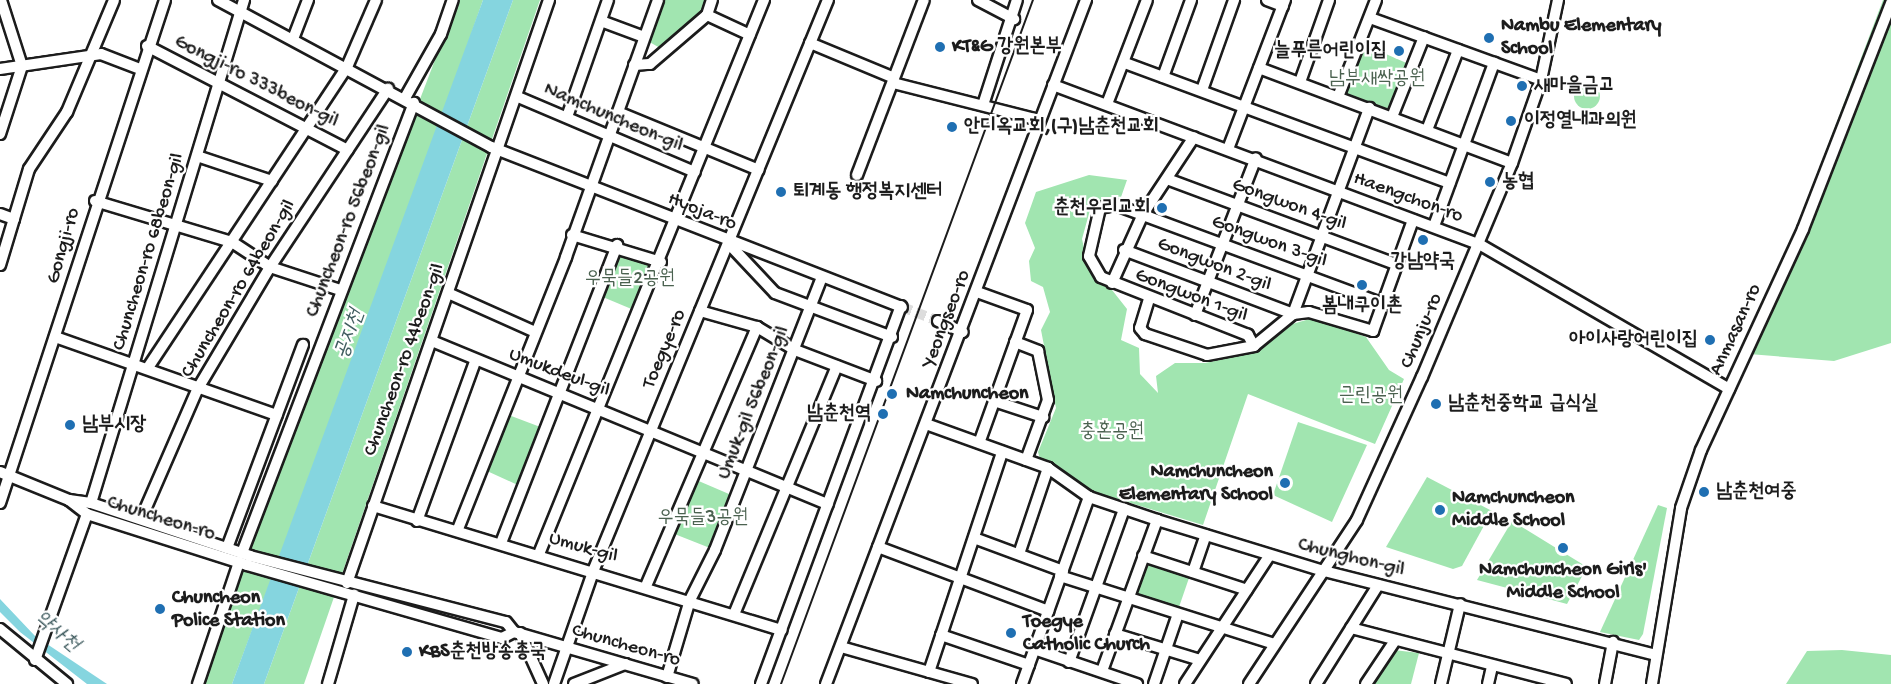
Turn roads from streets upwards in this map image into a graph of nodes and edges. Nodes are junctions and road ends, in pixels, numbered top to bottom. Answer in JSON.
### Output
{"nodes":[{"id":1,"x":1,"y":0,"type":"edge"},
{"id":2,"x":114,"y":0,"type":"edge"},
{"id":3,"x":165,"y":0,"type":"edge"},
{"id":4,"x":218,"y":0,"type":"edge"},
{"id":5,"x":244,"y":0,"type":"edge"},
{"id":6,"x":308,"y":0,"type":"edge"},
{"id":7,"x":376,"y":0,"type":"edge"},
{"id":8,"x":453,"y":0,"type":"edge"},
{"id":9,"x":549,"y":0,"type":"edge"},
{"id":10,"x":608,"y":0,"type":"edge"},
{"id":11,"x":657,"y":0,"type":"edge"},
{"id":12,"x":712,"y":0,"type":"edge"},
{"id":13,"x":764,"y":0,"type":"edge"},
{"id":14,"x":828,"y":0,"type":"edge"},
{"id":15,"x":924,"y":0,"type":"edge"},
{"id":16,"x":978,"y":0,"type":"edge"},
{"id":17,"x":1017,"y":0,"type":"edge"},
{"id":18,"x":1086,"y":0,"type":"edge"},
{"id":19,"x":1147,"y":0,"type":"edge"},
{"id":20,"x":1191,"y":0,"type":"edge"},
{"id":21,"x":1234,"y":0,"type":"edge"},
{"id":22,"x":1267,"y":0,"type":"edge"},
{"id":23,"x":1329,"y":0,"type":"edge"},
{"id":24,"x":1376,"y":0,"type":"edge"},
{"id":25,"x":1558,"y":0,"type":"edge"},
{"id":26,"x":1284,"y":3,"type":"edge"},
{"id":27,"x":1891,"y":3,"type":"edge"},
{"id":28,"x":239,"y":12,"type":"junction"},
{"id":29,"x":707,"y":15,"type":"junction"},
{"id":30,"x":1370,"y":18,"type":"junction"},
{"id":31,"x":1014,"y":19,"type":"junction"},
{"id":32,"x":602,"y":21,"type":"junction"},
{"id":33,"x":750,"y":35,"type":"junction"},
{"id":34,"x":644,"y":37,"type":"junction"},
{"id":35,"x":1424,"y":37,"type":"junction"},
{"id":36,"x":293,"y":39,"type":"junction"},
{"id":37,"x":810,"y":43,"type":"junction"},
{"id":38,"x":147,"y":45,"type":"junction"},
{"id":39,"x":1458,"y":50,"type":"junction"},
{"id":40,"x":92,"y":55,"type":"junction"},
{"id":41,"x":1125,"y":63,"type":"junction"},
{"id":42,"x":1494,"y":63,"type":"junction"},
{"id":43,"x":634,"y":65,"type":"junction"},
{"id":44,"x":22,"y":66,"type":"junction"},
{"id":45,"x":347,"y":67,"type":"junction"},
{"id":46,"x":138,"y":68,"type":"junction"},
{"id":47,"x":1260,"y":68,"type":"junction"},
{"id":48,"x":0,"y":69,"type":"edge"},
{"id":49,"x":1163,"y":77,"type":"junction"},
{"id":50,"x":894,"y":80,"type":"junction"},
{"id":51,"x":1541,"y":80,"type":"junction"},
{"id":52,"x":218,"y":82,"type":"junction"},
{"id":53,"x":1300,"y":82,"type":"junction"},
{"id":54,"x":1053,"y":85,"type":"junction"},
{"id":55,"x":388,"y":89,"type":"junction"},
{"id":56,"x":1202,"y":90,"type":"junction"},
{"id":57,"x":518,"y":97,"type":"junction"},
{"id":58,"x":1338,"y":97,"type":"junction"},
{"id":59,"x":412,"y":102,"type":"junction"},
{"id":60,"x":1107,"y":104,"type":"junction"},
{"id":61,"x":983,"y":105,"type":"junction"},
{"id":62,"x":1244,"y":106,"type":"junction"},
{"id":63,"x":1369,"y":108,"type":"junction"},
{"id":64,"x":618,"y":112,"type":"junction"},
{"id":65,"x":567,"y":117,"type":"junction"},
{"id":66,"x":1392,"y":117,"type":"junction"},
{"id":67,"x":1039,"y":120,"type":"junction"},
{"id":68,"x":308,"y":128,"type":"junction"},
{"id":69,"x":1427,"y":130,"type":"junction"},
{"id":70,"x":0,"y":134,"type":"edge"},
{"id":71,"x":610,"y":136,"type":"junction"},
{"id":72,"x":1194,"y":137,"type":"junction"},
{"id":73,"x":1464,"y":144,"type":"junction"},
{"id":74,"x":704,"y":148,"type":"junction"},
{"id":75,"x":1353,"y":148,"type":"junction"},
{"id":76,"x":495,"y":149,"type":"junction"},
{"id":77,"x":1228,"y":149,"type":"junction"},
{"id":78,"x":348,"y":150,"type":"junction"},
{"id":79,"x":197,"y":156,"type":"junction"},
{"id":80,"x":1256,"y":158,"type":"junction"},
{"id":81,"x":1512,"y":163,"type":"junction"},
{"id":82,"x":759,"y":170,"type":"junction"},
{"id":83,"x":694,"y":172,"type":"junction"},
{"id":84,"x":857,"y":175,"type":"dead end"},
{"id":85,"x":1167,"y":179,"type":"junction"},
{"id":86,"x":272,"y":181,"type":"junction"},
{"id":87,"x":1449,"y":183,"type":"junction"},
{"id":88,"x":589,"y":185,"type":"junction"},
{"id":89,"x":1337,"y":191,"type":"junction"},
{"id":90,"x":95,"y":201,"type":"junction"},
{"id":91,"x":1238,"y":206,"type":"junction"},
{"id":92,"x":0,"y":214,"type":"edge"},
{"id":93,"x":1143,"y":214,"type":"junction"},
{"id":94,"x":14,"y":219,"type":"junction"},
{"id":95,"x":1413,"y":220,"type":"junction"},
{"id":96,"x":676,"y":221,"type":"junction"},
{"id":97,"x":175,"y":225,"type":"junction"},
{"id":98,"x":1434,"y":226,"type":"junction"},
{"id":99,"x":572,"y":235,"type":"junction"},
{"id":100,"x":1320,"y":236,"type":"junction"},
{"id":101,"x":232,"y":242,"type":"junction"},
{"id":102,"x":728,"y":243,"type":"junction"},
{"id":103,"x":1225,"y":244,"type":"junction"},
{"id":104,"x":1479,"y":244,"type":"junction"},
{"id":105,"x":617,"y":245,"type":"junction"},
{"id":106,"x":1124,"y":250,"type":"junction"},
{"id":107,"x":661,"y":262,"type":"junction"},
{"id":108,"x":0,"y":265,"type":"edge"},
{"id":109,"x":1398,"y":265,"type":"junction"},
{"id":110,"x":270,"y":267,"type":"junction"},
{"id":111,"x":1306,"y":274,"type":"junction"},
{"id":112,"x":822,"y":277,"type":"junction"},
{"id":113,"x":1112,"y":283,"type":"junction"},
{"id":114,"x":1209,"y":283,"type":"junction"},
{"id":115,"x":340,"y":290,"type":"junction"},
{"id":116,"x":977,"y":292,"type":"junction"},
{"id":117,"x":448,"y":294,"type":"junction"},
{"id":118,"x":1149,"y":299,"type":"junction"},
{"id":119,"x":1383,"y":304,"type":"junction"},
{"id":120,"x":810,"y":309,"type":"junction"},
{"id":121,"x":700,"y":311,"type":"junction"},
{"id":122,"x":1293,"y":314,"type":"junction"},
{"id":123,"x":1195,"y":315,"type":"junction"},
{"id":124,"x":938,"y":321,"type":"tunnel mouth"},
{"id":125,"x":757,"y":327,"type":"junction"},
{"id":126,"x":535,"y":332,"type":"junction"},
{"id":127,"x":963,"y":332,"type":"junction"},
{"id":128,"x":56,"y":337,"type":"junction"},
{"id":129,"x":892,"y":337,"type":"junction"},
{"id":130,"x":432,"y":341,"type":"junction"},
{"id":131,"x":1015,"y":342,"type":"junction"},
{"id":132,"x":303,"y":345,"type":"dead end"},
{"id":133,"x":1254,"y":346,"type":"junction"},
{"id":134,"x":795,"y":350,"type":"junction"},
{"id":135,"x":135,"y":361,"type":"junction"},
{"id":136,"x":476,"y":362,"type":"junction"},
{"id":137,"x":149,"y":366,"type":"junction"},
{"id":138,"x":837,"y":366,"type":"junction"},
{"id":139,"x":516,"y":375,"type":"junction"},
{"id":140,"x":876,"y":381,"type":"junction"},
{"id":141,"x":1729,"y":389,"type":"junction"},
{"id":142,"x":197,"y":390,"type":"junction"},
{"id":143,"x":562,"y":392,"type":"junction"},
{"id":144,"x":994,"y":401,"type":"junction"},
{"id":145,"x":600,"y":408,"type":"junction"},
{"id":146,"x":277,"y":415,"type":"junction"},
{"id":147,"x":1043,"y":417,"type":"junction"},
{"id":148,"x":926,"y":424,"type":"junction"},
{"id":149,"x":651,"y":429,"type":"junction"},
{"id":150,"x":979,"y":443,"type":"junction"},
{"id":151,"x":1002,"y":452,"type":"junction"},
{"id":152,"x":703,"y":455,"type":"junction"},
{"id":153,"x":1026,"y":460,"type":"junction"},
{"id":154,"x":1048,"y":468,"type":"junction"},
{"id":155,"x":746,"y":473,"type":"junction"},
{"id":156,"x":5,"y":474,"type":"edge"},
{"id":157,"x":788,"y":488,"type":"junction"},
{"id":158,"x":1089,"y":497,"type":"junction"},
{"id":159,"x":69,"y":500,"type":"junction"},
{"id":160,"x":91,"y":502,"type":"junction"},
{"id":161,"x":0,"y":503,"type":"edge"},
{"id":162,"x":828,"y":504,"type":"junction"},
{"id":163,"x":373,"y":506,"type":"junction"},
{"id":164,"x":1124,"y":509,"type":"junction"},
{"id":165,"x":87,"y":514,"type":"junction"},
{"id":166,"x":141,"y":519,"type":"junction"},
{"id":167,"x":1157,"y":520,"type":"junction"},
{"id":168,"x":417,"y":521,"type":"junction"},
{"id":169,"x":458,"y":529,"type":"junction"},
{"id":170,"x":1206,"y":536,"type":"junction"},
{"id":171,"x":974,"y":538,"type":"junction"},
{"id":172,"x":501,"y":543,"type":"junction"},
{"id":173,"x":878,"y":547,"type":"junction"},
{"id":174,"x":227,"y":548,"type":"junction"},
{"id":175,"x":539,"y":554,"type":"junction"},
{"id":176,"x":1019,"y":554,"type":"junction"},
{"id":177,"x":1269,"y":555,"type":"junction"},
{"id":178,"x":1143,"y":556,"type":"junction"},
{"id":179,"x":244,"y":559,"type":"junction"},
{"id":180,"x":594,"y":569,"type":"junction"},
{"id":181,"x":1324,"y":571,"type":"junction"},
{"id":182,"x":1193,"y":572,"type":"junction"},
{"id":183,"x":1061,"y":574,"type":"junction"},
{"id":184,"x":960,"y":578,"type":"junction"},
{"id":185,"x":347,"y":583,"type":"junction"},
{"id":186,"x":334,"y":584,"type":"junction"},
{"id":187,"x":1378,"y":585,"type":"junction"},
{"id":188,"x":646,"y":586,"type":"junction"},
{"id":189,"x":1096,"y":588,"type":"junction"},
{"id":190,"x":1247,"y":590,"type":"junction"},
{"id":191,"x":354,"y":595,"type":"junction"},
{"id":192,"x":1129,"y":598,"type":"junction"},
{"id":193,"x":690,"y":600,"type":"junction"},
{"id":194,"x":1460,"y":604,"type":"junction"},
{"id":195,"x":1048,"y":611,"type":"junction"},
{"id":196,"x":735,"y":612,"type":"junction"},
{"id":197,"x":1178,"y":614,"type":"junction"},
{"id":198,"x":1223,"y":628,"type":"junction"},
{"id":199,"x":1351,"y":628,"type":"junction"},
{"id":200,"x":0,"y":629,"type":"edge"},
{"id":201,"x":782,"y":630,"type":"junction"},
{"id":202,"x":517,"y":633,"type":"junction"},
{"id":203,"x":1115,"y":634,"type":"junction"},
{"id":204,"x":941,"y":635,"type":"junction"},
{"id":205,"x":1394,"y":642,"type":"junction"},
{"id":206,"x":1613,"y":642,"type":"junction"},
{"id":207,"x":1274,"y":644,"type":"junction"},
{"id":208,"x":567,"y":647,"type":"junction"},
{"id":209,"x":841,"y":647,"type":"junction"},
{"id":210,"x":1034,"y":649,"type":"junction"},
{"id":211,"x":1167,"y":651,"type":"junction"},
{"id":212,"x":1448,"y":655,"type":"junction"},
{"id":213,"x":1655,"y":656,"type":"junction"},
{"id":214,"x":35,"y":658,"type":"junction"},
{"id":215,"x":1200,"y":660,"type":"junction"},
{"id":216,"x":1069,"y":662,"type":"junction"},
{"id":217,"x":625,"y":664,"type":"junction"},
{"id":218,"x":1029,"y":665,"type":"junction"},
{"id":219,"x":1492,"y":666,"type":"junction"},
{"id":220,"x":929,"y":672,"type":"junction"},
{"id":221,"x":1102,"y":672,"type":"junction"},
{"id":222,"x":667,"y":677,"type":"junction"},
{"id":223,"x":1532,"y":680,"type":"edge"},
{"id":224,"x":68,"y":684,"type":"edge"},
{"id":225,"x":198,"y":684,"type":"edge"},
{"id":226,"x":328,"y":684,"type":"edge"},
{"id":227,"x":543,"y":684,"type":"edge"},
{"id":228,"x":554,"y":684,"type":"edge"},
{"id":229,"x":574,"y":684,"type":"edge"},
{"id":230,"x":693,"y":684,"type":"edge"},
{"id":231,"x":761,"y":684,"type":"edge"},
{"id":232,"x":826,"y":684,"type":"edge"},
{"id":233,"x":972,"y":684,"type":"edge"},
{"id":234,"x":1022,"y":684,"type":"edge"},
{"id":235,"x":1137,"y":684,"type":"edge"},
{"id":236,"x":1154,"y":684,"type":"edge"},
{"id":237,"x":1185,"y":684,"type":"edge"},
{"id":238,"x":1250,"y":684,"type":"edge"},
{"id":239,"x":1316,"y":684,"type":"edge"},
{"id":240,"x":1366,"y":684,"type":"edge"},
{"id":241,"x":1441,"y":684,"type":"edge"},
{"id":242,"x":1488,"y":684,"type":"edge"},
{"id":243,"x":1566,"y":684,"type":"edge"},
{"id":244,"x":1605,"y":684,"type":"edge"},
{"id":245,"x":1652,"y":684,"type":"edge"}],
"edges":[{"from":1,"to":44,"type":"street"},
{"from":2,"to":40,"type":"street"},
{"from":3,"to":38,"type":"street","name":"Gongji-ro"},
{"from":4,"to":28,"type":"street"},
{"from":5,"to":28,"type":"street","name":"Chuncheon-ro 68beon-gil"},
{"from":6,"to":36,"type":"street"},
{"from":7,"to":45,"type":"street"},
{"from":8,"to":59,"type":"street","name":"Chuncheon-ro 56beon-gil"},
{"from":9,"to":57,"type":"street","name":"Chuncheon-ro 44beon-gil"},
{"from":10,"to":32,"type":"street"},
{"from":11,"to":34,"type":"street"},
{"from":12,"to":29,"type":"street"},
{"from":13,"to":33,"type":"street","name":"Namchuncheon-gil"},
{"from":14,"to":37,"type":"street","name":"Toegye-ro"},
{"from":15,"to":50,"type":"street"},
{"from":16,"to":31,"type":"street"},
{"from":17,"to":31,"type":"street"},
{"from":18,"to":54,"type":"street","name":"Yeongseo-ro"},
{"from":19,"to":41,"type":"street"},
{"from":20,"to":49,"type":"street"},
{"from":21,"to":56,"type":"street"},
{"from":22,"to":26,"type":"street"},
{"from":23,"to":53,"type":"street"},
{"from":24,"to":30,"type":"street"},
{"from":25,"to":51,"type":"street","name":"Chunju-ro"},
{"from":26,"to":47,"type":"street"},
{"from":27,"to":141,"type":"street","name":"Anmasan-ro"},
{"from":28,"to":36,"type":"street"},
{"from":28,"to":52,"type":"street","name":"Chuncheon-ro 68beon-gil"},
{"from":29,"to":33,"type":"street"},
{"from":29,"to":43,"type":"street"},
{"from":30,"to":35,"type":"street"},
{"from":30,"to":58,"type":"street"},
{"from":31,"to":61,"type":"street"},
{"from":32,"to":34,"type":"street"},
{"from":32,"to":65,"type":"street"},
{"from":33,"to":74,"type":"street","name":"Namchuncheon-gil"},
{"from":34,"to":43,"type":"street"},
{"from":35,"to":39,"type":"street"},
{"from":35,"to":66,"type":"street"},
{"from":36,"to":45,"type":"street"},
{"from":37,"to":50,"type":"street"},
{"from":37,"to":82,"type":"street","name":"Toegye-ro"},
{"from":38,"to":46,"type":"street","name":"Gongji-ro"},
{"from":38,"to":52,"type":"street","name":"Gongji-ro 333beon-gil"},
{"from":39,"to":42,"type":"street"},
{"from":39,"to":69,"type":"street"},
{"from":40,"to":44,"type":"street"},
{"from":40,"to":46,"type":"street"},
{"from":40,"to":94,"type":"street"},
{"from":41,"to":49,"type":"street"},
{"from":41,"to":60,"type":"street"},
{"from":42,"to":51,"type":"street"},
{"from":42,"to":73,"type":"street"},
{"from":43,"to":64,"type":"street"},
{"from":44,"to":48,"type":"street"},
{"from":44,"to":70,"type":"street"},
{"from":45,"to":55,"type":"street"},
{"from":45,"to":68,"type":"street"},
{"from":46,"to":90,"type":"street","name":"Gongji-ro"},
{"from":47,"to":53,"type":"street"},
{"from":47,"to":62,"type":"street"},
{"from":49,"to":56,"type":"street"},
{"from":50,"to":61,"type":"street"},
{"from":50,"to":84,"type":"street"},
{"from":51,"to":81,"type":"street","name":"Chunju-ro"},
{"from":52,"to":68,"type":"street","name":"Gongji-ro 333beon-gil"},
{"from":52,"to":79,"type":"street","name":"Chuncheon-ro 68beon-gil"},
{"from":53,"to":58,"type":"street"},
{"from":54,"to":60,"type":"street","name":"Haengchon-ro"},
{"from":54,"to":67,"type":"street","name":"Yeongseo-ro"},
{"from":55,"to":59,"type":"street"},
{"from":55,"to":78,"type":"street","name":"Chuncheon-ro 64beon-gil"},
{"from":56,"to":62,"type":"street"},
{"from":57,"to":65,"type":"street","name":"Namchuncheon-gil"},
{"from":57,"to":76,"type":"street","name":"Chuncheon-ro 44beon-gil"},
{"from":58,"to":63,"type":"street"},
{"from":59,"to":76,"type":"street","name":"Hyoja-ro"},
{"from":59,"to":115,"type":"street","name":"Chuncheon-ro 56beon-gil"},
{"from":60,"to":72,"type":"street","name":"Haengchon-ro"},
{"from":61,"to":67,"type":"street"},
{"from":62,"to":75,"type":"street"},
{"from":62,"to":77,"type":"street"},
{"from":63,"to":66,"type":"street"},
{"from":63,"to":75,"type":"street"},
{"from":64,"to":71,"type":"street"},
{"from":64,"to":74,"type":"street"},
{"from":65,"to":71,"type":"street","name":"Namchuncheon-gil"},
{"from":66,"to":69,"type":"street"},
{"from":67,"to":116,"type":"street","name":"Yeongseo-ro"},
{"from":68,"to":78,"type":"street","name":"Gongji-ro 333beon-gil"},
{"from":68,"to":86,"type":"street"},
{"from":69,"to":73,"type":"street"},
{"from":71,"to":83,"type":"street","name":"Namchuncheon-gil"},
{"from":71,"to":88,"type":"street"},
{"from":72,"to":77,"type":"street","name":"Haengchon-ro"},
{"from":72,"to":85,"type":"street"},
{"from":73,"to":81,"type":"street"},
{"from":73,"to":87,"type":"street"},
{"from":74,"to":82,"type":"street"},
{"from":74,"to":83,"type":"street","name":"Namchuncheon-gil"},
{"from":75,"to":87,"type":"street"},
{"from":75,"to":89,"type":"street"},
{"from":76,"to":88,"type":"street","name":"Hyoja-ro"},
{"from":76,"to":117,"type":"street","name":"Chuncheon-ro 44beon-gil"},
{"from":77,"to":80,"type":"street","name":"Haengchon-ro"},
{"from":78,"to":110,"type":"street","name":"Chuncheon-ro 64beon-gil"},
{"from":79,"to":86,"type":"street"},
{"from":79,"to":97,"type":"street","name":"Chuncheon-ro 68beon-gil"},
{"from":80,"to":89,"type":"street","name":"Haengchon-ro"},
{"from":80,"to":91,"type":"street"},
{"from":81,"to":104,"type":"street","name":"Chunju-ro"},
{"from":82,"to":102,"type":"street","name":"Toegye-ro"},
{"from":83,"to":96,"type":"street","name":"Namchuncheon-gil"},
{"from":85,"to":91,"type":"street","name":"Gongwon 4-gil"},
{"from":85,"to":93,"type":"street"},
{"from":86,"to":101,"type":"street"},
{"from":87,"to":98,"type":"street"},
{"from":88,"to":96,"type":"street","name":"Hyoja-ro"},
{"from":88,"to":99,"type":"street"},
{"from":89,"to":95,"type":"street","name":"Haengchon-ro"},
{"from":89,"to":100,"type":"street"},
{"from":90,"to":97,"type":"street"},
{"from":90,"to":128,"type":"street","name":"Gongji-ro"},
{"from":91,"to":100,"type":"street","name":"Gongwon 4-gil"},
{"from":91,"to":103,"type":"street"},
{"from":92,"to":94,"type":"street"},
{"from":93,"to":103,"type":"street","name":"Gongwon 3-gil"},
{"from":93,"to":106,"type":"street"},
{"from":93,"to":113,"type":"street","name":"Gongwon 3-gil"},
{"from":94,"to":108,"type":"street"},
{"from":95,"to":98,"type":"street","name":"Haengchon-ro"},
{"from":95,"to":109,"type":"street"},
{"from":96,"to":102,"type":"street","name":"Hyoja-ro"},
{"from":96,"to":107,"type":"street","name":"Namchuncheon-gil"},
{"from":97,"to":101,"type":"street"},
{"from":97,"to":135,"type":"street","name":"Chuncheon-ro 68beon-gil"},
{"from":98,"to":104,"type":"street","name":"Haengchon-ro"},
{"from":99,"to":105,"type":"street"},
{"from":99,"to":126,"type":"street"},
{"from":100,"to":109,"type":"street","name":"Gongwon 4-gil"},
{"from":100,"to":111,"type":"street"},
{"from":101,"to":110,"type":"street"},
{"from":101,"to":137,"type":"street"},
{"from":102,"to":112,"type":"street","name":"Hyoja-ro"},
{"from":102,"to":120,"type":"street"},
{"from":102,"to":121,"type":"street","name":"Toegye-ro"},
{"from":103,"to":111,"type":"street","name":"Gongwon 3-gil"},
{"from":103,"to":114,"type":"street"},
{"from":104,"to":141,"type":"street","name":"Haengchon-ro"},
{"from":104,"to":181,"type":"street","name":"Chunju-ro"},
{"from":105,"to":107,"type":"street"},
{"from":105,"to":143,"type":"street"},
{"from":106,"to":113,"type":"street"},
{"from":106,"to":114,"type":"street","name":"Gongwon 2-gil"},
{"from":107,"to":145,"type":"street","name":"Namchuncheon-gil"},
{"from":109,"to":119,"type":"street"},
{"from":110,"to":115,"type":"street"},
{"from":110,"to":142,"type":"street","name":"Chuncheon-ro 64beon-gil"},
{"from":111,"to":119,"type":"street","name":"Gongwon 3-gil"},
{"from":111,"to":122,"type":"street"},
{"from":112,"to":120,"type":"street","name":"Umuk-gil 56beon-gil"},
{"from":112,"to":129,"type":"street","name":"Hyoja-ro"},
{"from":113,"to":118,"type":"street","name":"Gongwon 1-gil"},
{"from":114,"to":122,"type":"street","name":"Gongwon 2-gil"},
{"from":114,"to":123,"type":"street"},
{"from":115,"to":179,"type":"street","name":"Chuncheon-ro 56beon-gil"},
{"from":116,"to":127,"type":"street","name":"Yeongseo-ro"},
{"from":116,"to":131,"type":"street"},
{"from":117,"to":126,"type":"street"},
{"from":117,"to":130,"type":"street","name":"Chuncheon-ro 44beon-gil"},
{"from":118,"to":123,"type":"street","name":"Gongwon 1-gil"},
{"from":118,"to":133,"type":"street"},
{"from":119,"to":122,"type":"street","name":"Gongwon 2-gil"},
{"from":120,"to":129,"type":"street"},
{"from":120,"to":134,"type":"street","name":"Umuk-gil 56beon-gil"},
{"from":121,"to":125,"type":"street"},
{"from":121,"to":149,"type":"street","name":"Toegye-ro"},
{"from":122,"to":133,"type":"street"},
{"from":123,"to":133,"type":"street","name":"Gongwon 1-gil"},
{"from":124,"to":127,"type":"street"},
{"from":125,"to":134,"type":"street"},
{"from":125,"to":152,"type":"street"},
{"from":126,"to":139,"type":"street"},
{"from":127,"to":148,"type":"street","name":"Yeongseo-ro"},
{"from":128,"to":135,"type":"street"},
{"from":128,"to":156,"type":"street","name":"Gongji-ro"},
{"from":129,"to":140,"type":"street"},
{"from":130,"to":136,"type":"street","name":"Umukdeul-gil"},
{"from":130,"to":163,"type":"street","name":"Chuncheon-ro 44beon-gil"},
{"from":131,"to":144,"type":"street"},
{"from":131,"to":147,"type":"street"},
{"from":132,"to":146,"type":"street"},
{"from":134,"to":138,"type":"street"},
{"from":134,"to":155,"type":"street","name":"Umuk-gil 56beon-gil"},
{"from":135,"to":137,"type":"street"},
{"from":135,"to":160,"type":"street","name":"Chuncheon-ro 68beon-gil"},
{"from":136,"to":139,"type":"street","name":"Umukdeul-gil"},
{"from":136,"to":168,"type":"street"},
{"from":137,"to":142,"type":"street"},
{"from":138,"to":140,"type":"street"},
{"from":138,"to":157,"type":"street"},
{"from":139,"to":143,"type":"street","name":"Umukdeul-gil"},
{"from":139,"to":169,"type":"street"},
{"from":140,"to":162,"type":"street"},
{"from":141,"to":213,"type":"street","name":"Anmasan-ro"},
{"from":142,"to":146,"type":"street"},
{"from":142,"to":166,"type":"street","name":"Chuncheon-ro 64beon-gil"},
{"from":143,"to":145,"type":"street","name":"Umukdeul-gil"},
{"from":143,"to":172,"type":"street"},
{"from":144,"to":147,"type":"street"},
{"from":144,"to":150,"type":"street"},
{"from":145,"to":149,"type":"street","name":"Umukdeul-gil"},
{"from":145,"to":175,"type":"street","name":"Namchuncheon-gil"},
{"from":146,"to":174,"type":"street"},
{"from":147,"to":153,"type":"street"},
{"from":148,"to":150,"type":"street","name":"Chunghon-gil"},
{"from":148,"to":173,"type":"street","name":"Yeongseo-ro"},
{"from":149,"to":152,"type":"street","name":"Umukdeul-gil"},
{"from":149,"to":180,"type":"street","name":"Toegye-ro"},
{"from":150,"to":151,"type":"street","name":"Chunghon-gil"},
{"from":151,"to":153,"type":"street","name":"Chunghon-gil"},
{"from":151,"to":171,"type":"street"},
{"from":152,"to":155,"type":"street","name":"Umukdeul-gil"},
{"from":152,"to":188,"type":"street"},
{"from":153,"to":154,"type":"street","name":"Chunghon-gil"},
{"from":154,"to":158,"type":"street","name":"Chunghon-gil"},
{"from":154,"to":176,"type":"street"},
{"from":155,"to":157,"type":"street","name":"Umukdeul-gil"},
{"from":155,"to":193,"type":"street","name":"Umuk-gil 56beon-gil"},
{"from":156,"to":159,"type":"street","name":"Chuncheon-ro"},
{"from":156,"to":161,"type":"street","name":"Gongji-ro"},
{"from":157,"to":162,"type":"street","name":"Umukdeul-gil"},
{"from":157,"to":196,"type":"street"},
{"from":158,"to":164,"type":"street","name":"Chunghon-gil"},
{"from":158,"to":183,"type":"street"},
{"from":159,"to":160,"type":"street","name":"Chuncheon-ro"},
{"from":159,"to":165,"type":"street","name":"Chuncheon-ro"},
{"from":160,"to":166,"type":"street","name":"Chuncheon-ro"},
{"from":162,"to":201,"type":"street"},
{"from":163,"to":168,"type":"street","name":"Umuk-gil"},
{"from":163,"to":185,"type":"street","name":"Chuncheon-ro 44beon-gil"},
{"from":164,"to":167,"type":"street","name":"Chunghon-gil"},
{"from":164,"to":189,"type":"street"},
{"from":165,"to":179,"type":"street","name":"Chuncheon-ro"},
{"from":165,"to":214,"type":"street"},
{"from":166,"to":174,"type":"street","name":"Chuncheon-ro"},
{"from":167,"to":170,"type":"street","name":"Chunghon-gil"},
{"from":167,"to":178,"type":"street"},
{"from":168,"to":169,"type":"street","name":"Umuk-gil"},
{"from":169,"to":172,"type":"street","name":"Umuk-gil"},
{"from":170,"to":177,"type":"street","name":"Chunghon-gil"},
{"from":170,"to":182,"type":"street"},
{"from":171,"to":176,"type":"street"},
{"from":171,"to":184,"type":"street"},
{"from":172,"to":175,"type":"street","name":"Umuk-gil"},
{"from":173,"to":184,"type":"street"},
{"from":173,"to":209,"type":"street","name":"Yeongseo-ro"},
{"from":174,"to":179,"type":"street","name":"Chuncheon-ro"},
{"from":175,"to":180,"type":"street","name":"Umuk-gil"},
{"from":176,"to":183,"type":"street"},
{"from":177,"to":181,"type":"street","name":"Chunghon-gil"},
{"from":177,"to":190,"type":"street"},
{"from":178,"to":182,"type":"street"},
{"from":178,"to":192,"type":"street"},
{"from":179,"to":186,"type":"street"},
{"from":179,"to":225,"type":"street","name":"Chuncheon-ro 56beon-gil"},
{"from":180,"to":188,"type":"street","name":"Umuk-gil"},
{"from":180,"to":208,"type":"street","name":"Toegye-ro"},
{"from":181,"to":187,"type":"street","name":"Chunghon-gil"},
{"from":181,"to":207,"type":"street","name":"Chunju-ro"},
{"from":182,"to":190,"type":"street"},
{"from":183,"to":189,"type":"street"},
{"from":183,"to":195,"type":"street"},
{"from":184,"to":195,"type":"street"},
{"from":184,"to":204,"type":"street"},
{"from":185,"to":186,"type":"street","name":"Chuncheon-ro"},
{"from":185,"to":202,"type":"street","name":"Chuncheon-ro"},
{"from":186,"to":191,"type":"street","name":"Chuncheon-ro"},
{"from":187,"to":194,"type":"street","name":"Chunghon-gil"},
{"from":187,"to":199,"type":"street"},
{"from":188,"to":193,"type":"street","name":"Umuk-gil"},
{"from":189,"to":192,"type":"street"},
{"from":189,"to":216,"type":"street"},
{"from":190,"to":198,"type":"street"},
{"from":191,"to":202,"type":"street","name":"Chuncheon-ro"},
{"from":191,"to":226,"type":"street"},
{"from":192,"to":197,"type":"street"},
{"from":192,"to":203,"type":"street"},
{"from":193,"to":196,"type":"street","name":"Umuk-gil"},
{"from":193,"to":222,"type":"street","name":"Umuk-gil 56beon-gil"},
{"from":194,"to":206,"type":"street","name":"Chunghon-gil"},
{"from":194,"to":212,"type":"street"},
{"from":195,"to":210,"type":"street"},
{"from":196,"to":201,"type":"street","name":"Umuk-gil"},
{"from":197,"to":198,"type":"street"},
{"from":197,"to":211,"type":"street"},
{"from":198,"to":207,"type":"street"},
{"from":198,"to":215,"type":"street"},
{"from":199,"to":205,"type":"street"},
{"from":199,"to":239,"type":"street"},
{"from":200,"to":214,"type":"street"},
{"from":201,"to":231,"type":"street"},
{"from":202,"to":208,"type":"street","name":"Chuncheon-ro"},
{"from":202,"to":227,"type":"street"},
{"from":203,"to":211,"type":"street"},
{"from":203,"to":221,"type":"street"},
{"from":204,"to":218,"type":"street"},
{"from":204,"to":220,"type":"street"},
{"from":205,"to":212,"type":"street"},
{"from":205,"to":240,"type":"street"},
{"from":206,"to":213,"type":"street","name":"Chunghon-gil"},
{"from":206,"to":244,"type":"street"},
{"from":207,"to":238,"type":"street","name":"Chunju-ro"},
{"from":208,"to":217,"type":"street","name":"Chuncheon-ro"},
{"from":208,"to":228,"type":"street","name":"Toegye-ro"},
{"from":209,"to":220,"type":"street"},
{"from":209,"to":232,"type":"street","name":"Yeongseo-ro"},
{"from":210,"to":216,"type":"street"},
{"from":210,"to":218,"type":"street"},
{"from":211,"to":215,"type":"street"},
{"from":211,"to":236,"type":"street"},
{"from":212,"to":219,"type":"street"},
{"from":212,"to":241,"type":"street"},
{"from":213,"to":245,"type":"street","name":"Anmasan-ro"},
{"from":214,"to":224,"type":"street"},
{"from":215,"to":237,"type":"street"},
{"from":216,"to":221,"type":"street"},
{"from":217,"to":222,"type":"street","name":"Chuncheon-ro"},
{"from":217,"to":229,"type":"street"},
{"from":218,"to":234,"type":"street"},
{"from":219,"to":223,"type":"street"},
{"from":219,"to":242,"type":"street"},
{"from":220,"to":233,"type":"street"},
{"from":221,"to":235,"type":"street"},
{"from":222,"to":230,"type":"street","name":"Chuncheon-ro"},
{"from":223,"to":243,"type":"street"}]}
